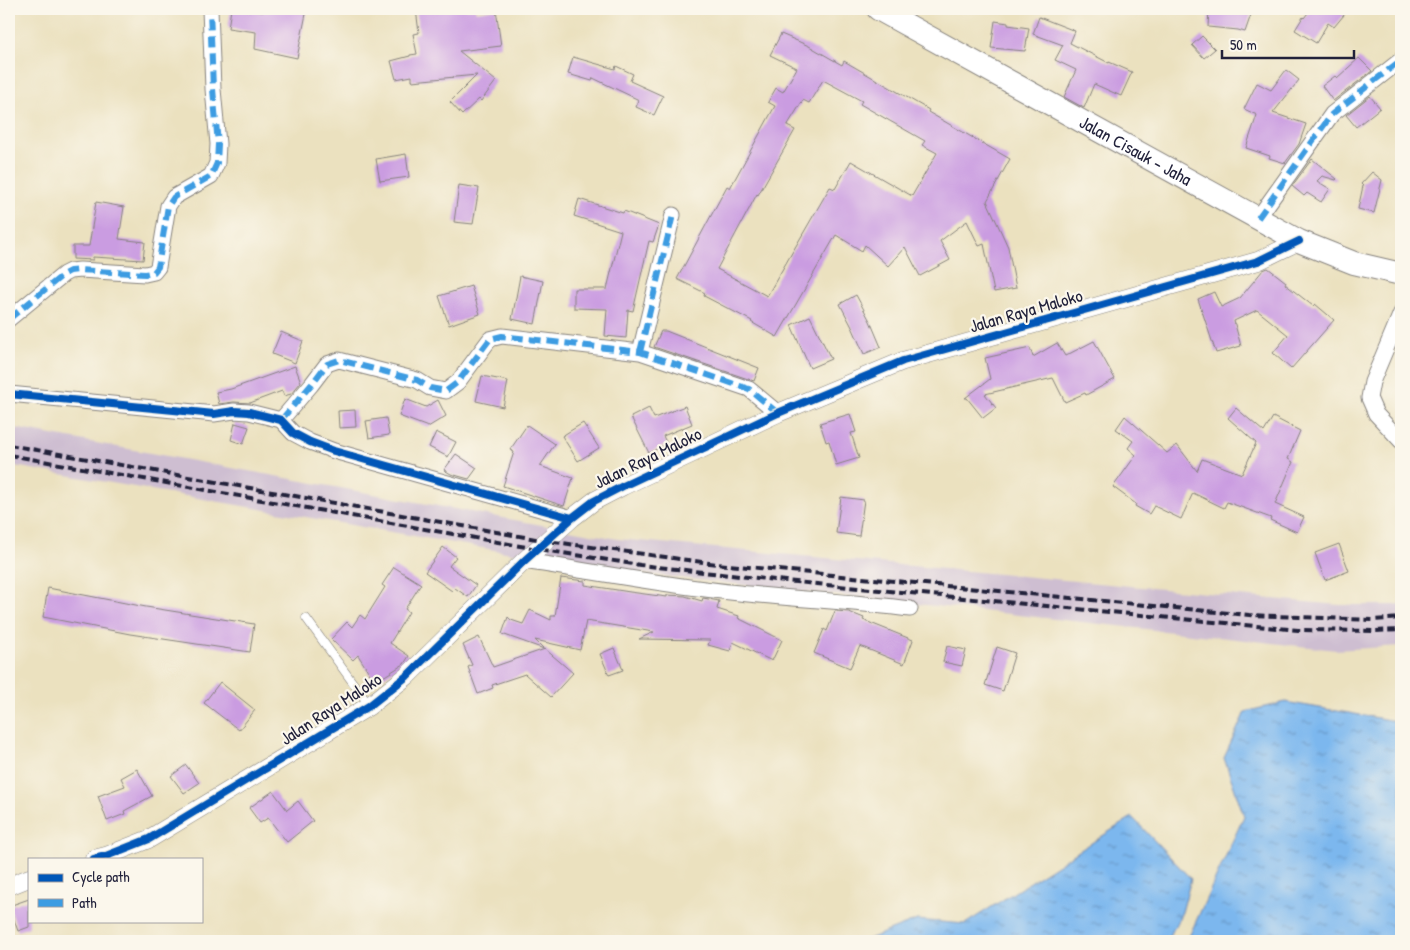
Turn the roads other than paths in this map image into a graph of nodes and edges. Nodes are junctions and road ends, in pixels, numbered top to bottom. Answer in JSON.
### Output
{"nodes":[{"id":1,"x":210,"y":9,"type":"edge"},
{"id":2,"x":878,"y":9,"type":"edge"},
{"id":3,"x":1401,"y":60,"type":"edge"},
{"id":4,"x":673,"y":215,"type":"dead end"},
{"id":5,"x":1258,"y":218,"type":"junction"},
{"id":6,"x":1299,"y":241,"type":"junction"},
{"id":7,"x":1401,"y":274,"type":"edge"},
{"id":8,"x":1401,"y":313,"type":"edge"},
{"id":9,"x":9,"y":318,"type":"edge"},
{"id":10,"x":640,"y":352,"type":"junction"},
{"id":11,"x":9,"y":394,"type":"edge"},
{"id":12,"x":778,"y":413,"type":"junction"},
{"id":13,"x":281,"y":420,"type":"junction"},
{"id":14,"x":1401,"y":441,"type":"edge"},
{"id":15,"x":572,"y":518,"type":"junction"},
{"id":16,"x":524,"y":560,"type":"junction"},
{"id":17,"x":910,"y":609,"type":"dead end"},
{"id":18,"x":306,"y":618,"type":"dead end"},
{"id":19,"x":369,"y":706,"type":"junction"},
{"id":20,"x":98,"y":858,"type":"edge"},
{"id":21,"x":28,"y":878,"type":"edge"},
{"id":22,"x":9,"y":886,"type":"edge"}],
"edges":[{"from":1,"to":9,"type":"street"},
{"from":2,"to":5,"type":"main road","name":"Jalan Cisauk - Jaha"},
{"from":3,"to":5,"type":"street"},
{"from":4,"to":10,"type":"street"},
{"from":5,"to":6,"type":"main road","name":"Jalan Cisauk - Jaha"},
{"from":6,"to":7,"type":"main road","name":"Jalan Cisauk - Jaha"},
{"from":6,"to":12,"type":"street","name":"Jalan Raya Maloko"},
{"from":8,"to":14,"type":"street"},
{"from":10,"to":12,"type":"street"},
{"from":10,"to":13,"type":"street"},
{"from":11,"to":13,"type":"street"},
{"from":12,"to":15,"type":"street","name":"Jalan Raya Maloko"},
{"from":13,"to":15,"type":"street"},
{"from":15,"to":16,"type":"street","name":"Jalan Raya Maloko"},
{"from":16,"to":17,"type":"street"},
{"from":16,"to":19,"type":"street","name":"Jalan Raya Maloko"},
{"from":18,"to":19,"type":"lane"},
{"from":19,"to":20,"type":"street","name":"Jalan Raya Maloko"},
{"from":21,"to":22,"type":"street"}]}
